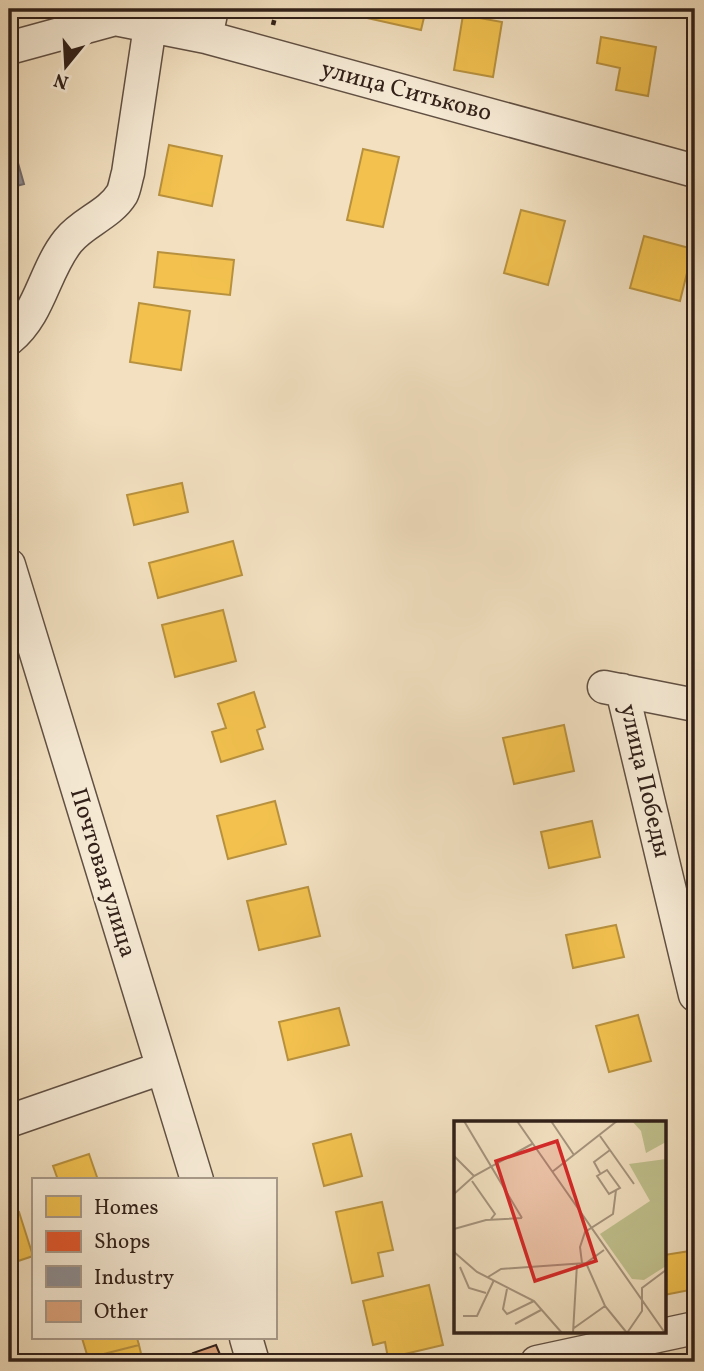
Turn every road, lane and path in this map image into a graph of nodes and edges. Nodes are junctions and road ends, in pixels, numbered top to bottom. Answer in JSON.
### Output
{"nodes":[{"id":1,"x":115,"y":14,"type":"edge"},
{"id":2,"x":209,"y":23,"type":"edge"},
{"id":3,"x":150,"y":26,"type":"junction"},
{"id":4,"x":9,"y":48,"type":"edge"},
{"id":5,"x":695,"y":171,"type":"edge"},
{"id":6,"x":9,"y":339,"type":"edge"},
{"id":7,"x":9,"y":565,"type":"edge"},
{"id":8,"x":695,"y":705,"type":"edge"},
{"id":9,"x":695,"y":995,"type":"edge"},
{"id":10,"x":162,"y":1068,"type":"junction"},
{"id":11,"x":9,"y":1121,"type":"edge"},
{"id":12,"x":196,"y":1178,"type":"edge"},
{"id":13,"x":695,"y":1328,"type":"edge"},
{"id":14,"x":247,"y":1340,"type":"edge"},
{"id":15,"x":253,"y":1362,"type":"edge"},
{"id":16,"x":537,"y":1362,"type":"edge"}],
"edges":[{"from":1,"to":3,"type":"street","name":"улица Ситьково"},
{"from":1,"to":4,"type":"street"},
{"from":2,"to":3,"type":"street","name":"улица Ситьково"},
{"from":2,"to":5,"type":"street","name":"улица Ситьково"},
{"from":3,"to":6,"type":"street"},
{"from":7,"to":10,"type":"street","name":"Почтовая улица"},
{"from":8,"to":9,"type":"street","name":"улица Победы"},
{"from":10,"to":11,"type":"street"},
{"from":10,"to":12,"type":"street","name":"Почтовая улица"},
{"from":13,"to":16,"type":"street"},
{"from":14,"to":15,"type":"street"}]}
